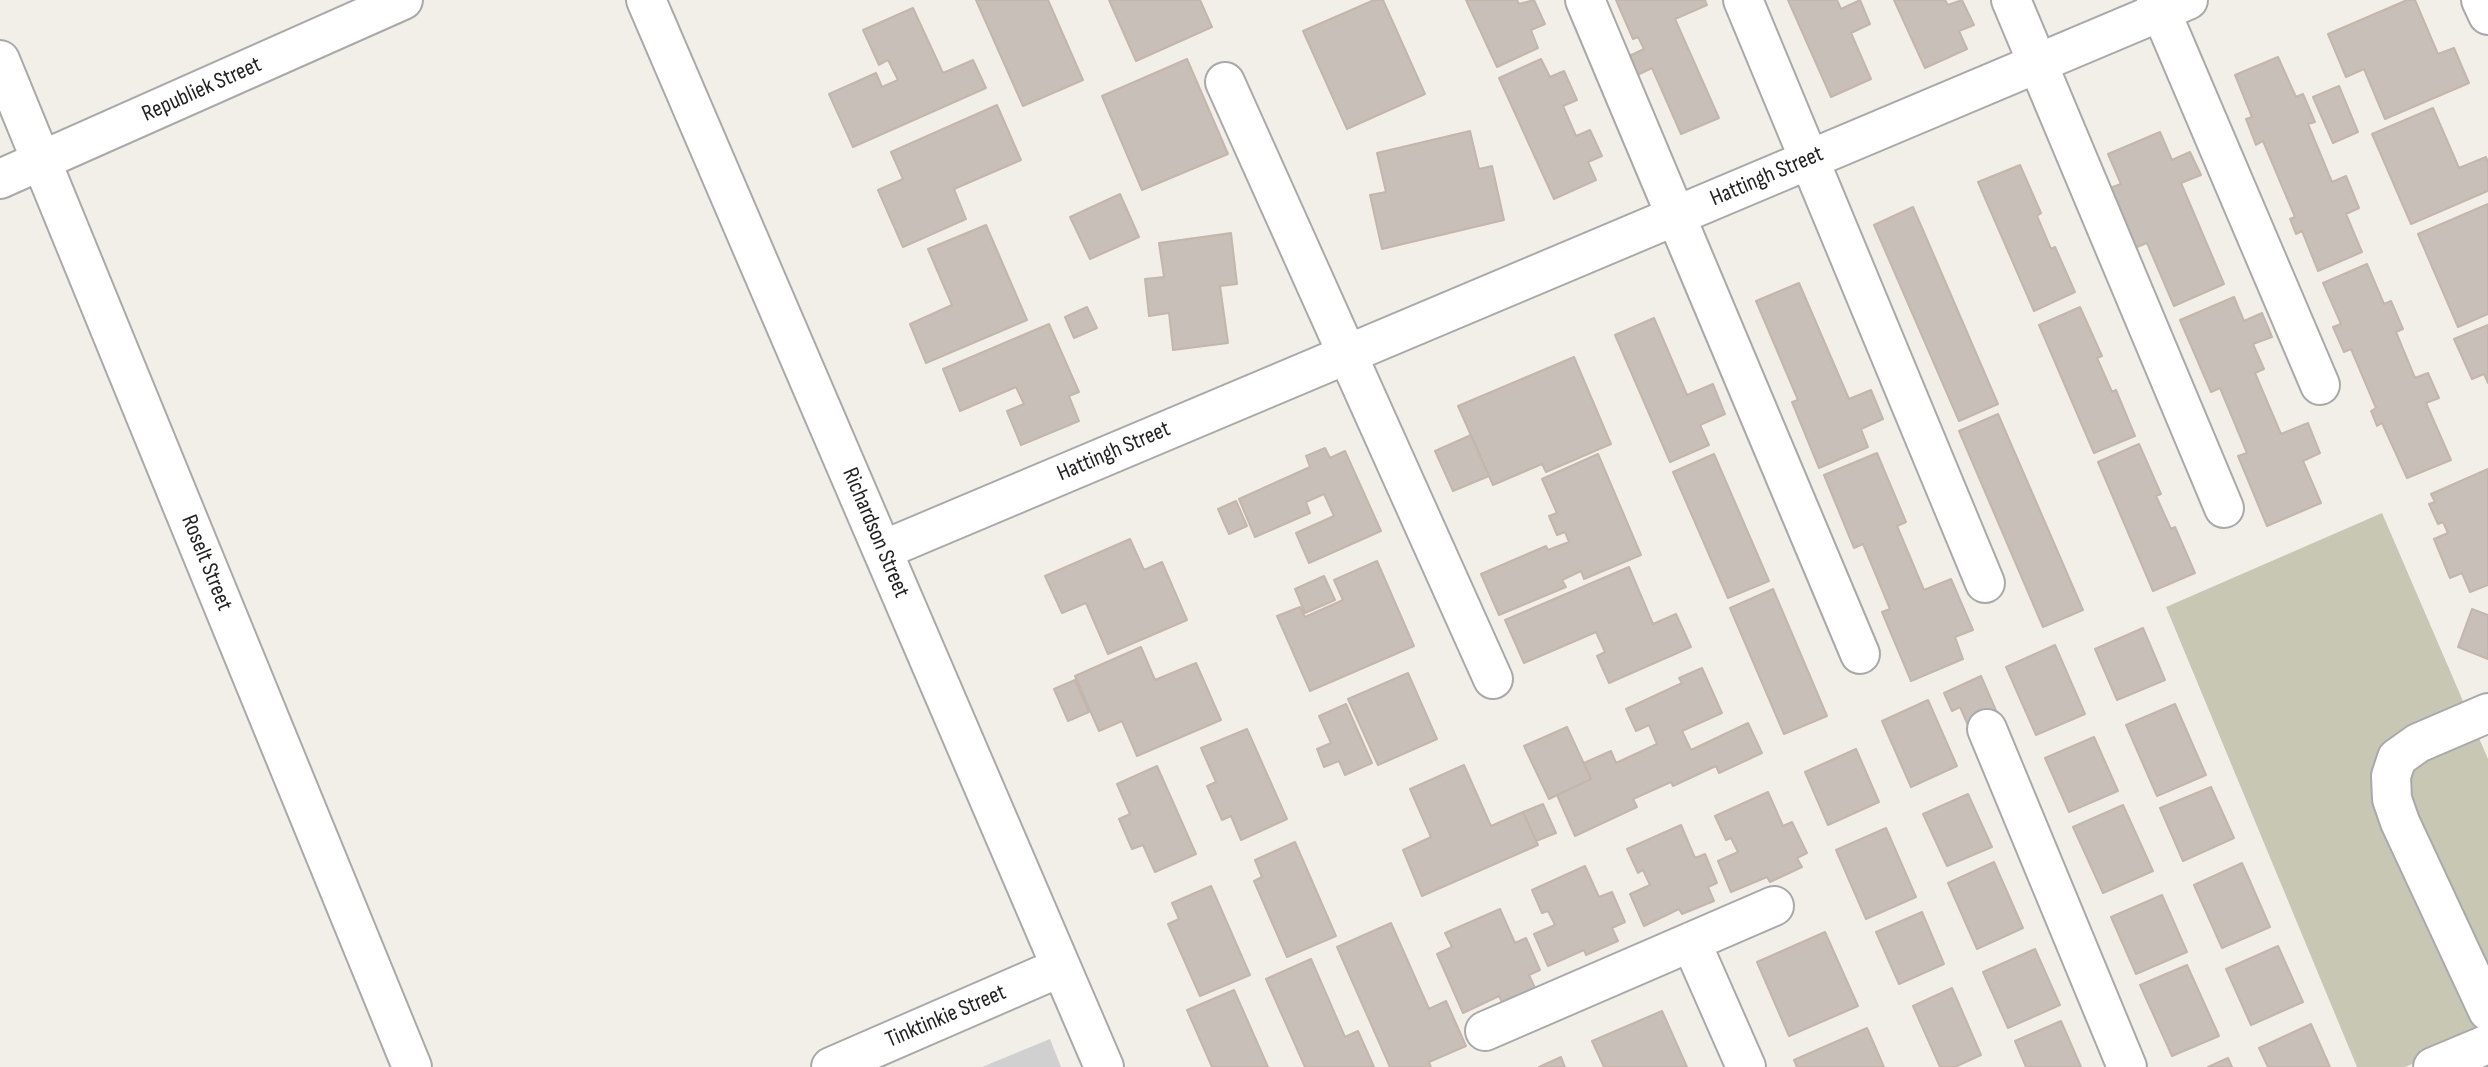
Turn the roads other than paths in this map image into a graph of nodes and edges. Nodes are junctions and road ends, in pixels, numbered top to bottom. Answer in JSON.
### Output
{"nodes":[{"id":1,"x":403,"y":0,"type":"edge"},
{"id":2,"x":646,"y":0,"type":"edge"},
{"id":3,"x":1585,"y":0,"type":"edge"},
{"id":4,"x":1743,"y":0,"type":"edge"},
{"id":5,"x":2011,"y":0,"type":"edge"},
{"id":6,"x":2481,"y":0,"type":"edge"},
{"id":7,"x":2168,"y":4,"type":"edge"},
{"id":8,"x":2488,"y":15,"type":"edge"},
{"id":9,"x":0,"y":60,"type":"edge"},
{"id":10,"x":2037,"y":64,"type":"junction"},
{"id":11,"x":1225,"y":82,"type":"dead end"},
{"id":12,"x":1808,"y":160,"type":"junction"},
{"id":13,"x":42,"y":161,"type":"junction"},
{"id":14,"x":0,"y":179,"type":"edge"},
{"id":15,"x":1677,"y":215,"type":"junction"},
{"id":16,"x":1346,"y":354,"type":"junction"},
{"id":17,"x":2320,"y":385,"type":"dead end"},
{"id":18,"x":2224,"y":508,"type":"dead end"},
{"id":19,"x":883,"y":550,"type":"junction"},
{"id":20,"x":1985,"y":583,"type":"dead end"},
{"id":21,"x":1860,"y":654,"type":"dead end"},
{"id":22,"x":1493,"y":680,"type":"dead end"},
{"id":23,"x":2488,"y":713,"type":"edge"},
{"id":24,"x":1987,"y":729,"type":"dead end"},
{"id":25,"x":1774,"y":906,"type":"dead end"},
{"id":26,"x":1691,"y":942,"type":"junction"},
{"id":27,"x":1061,"y":967,"type":"junction"},
{"id":28,"x":2488,"y":1011,"type":"edge"},
{"id":29,"x":1485,"y":1031,"type":"dead end"},
{"id":30,"x":2488,"y":1044,"type":"edge"},
{"id":31,"x":412,"y":1067,"type":"edge"},
{"id":32,"x":831,"y":1067,"type":"edge"},
{"id":33,"x":1104,"y":1067,"type":"edge"},
{"id":34,"x":1746,"y":1067,"type":"edge"},
{"id":35,"x":2127,"y":1067,"type":"edge"},
{"id":36,"x":2433,"y":1067,"type":"edge"}],
"edges":[{"from":1,"to":13,"type":"street","name":"Republiek Street"},
{"from":2,"to":19,"type":"street","name":"Richardson Street"},
{"from":3,"to":15,"type":"street"},
{"from":4,"to":12,"type":"street"},
{"from":5,"to":10,"type":"street"},
{"from":6,"to":8,"type":"street"},
{"from":7,"to":10,"type":"street","name":"Hattingh Street"},
{"from":7,"to":17,"type":"street"},
{"from":9,"to":13,"type":"street","name":"Roselt Street"},
{"from":10,"to":12,"type":"street","name":"Hattingh Street"},
{"from":10,"to":18,"type":"street"},
{"from":11,"to":16,"type":"street"},
{"from":12,"to":15,"type":"street","name":"Hattingh Street"},
{"from":12,"to":20,"type":"street"},
{"from":13,"to":14,"type":"street","name":"Republiek Street"},
{"from":13,"to":31,"type":"street","name":"Roselt Street"},
{"from":15,"to":16,"type":"street","name":"Hattingh Street"},
{"from":15,"to":21,"type":"street"},
{"from":16,"to":19,"type":"street","name":"Hattingh Street"},
{"from":16,"to":22,"type":"street"},
{"from":19,"to":27,"type":"street","name":"Richardson Street"},
{"from":23,"to":28,"type":"street"},
{"from":24,"to":35,"type":"street"},
{"from":25,"to":26,"type":"street"},
{"from":26,"to":29,"type":"street"},
{"from":26,"to":34,"type":"street"},
{"from":27,"to":32,"type":"street","name":"Tinktinkie Street"},
{"from":27,"to":33,"type":"street","name":"Richardson Street"},
{"from":30,"to":36,"type":"street"}]}
